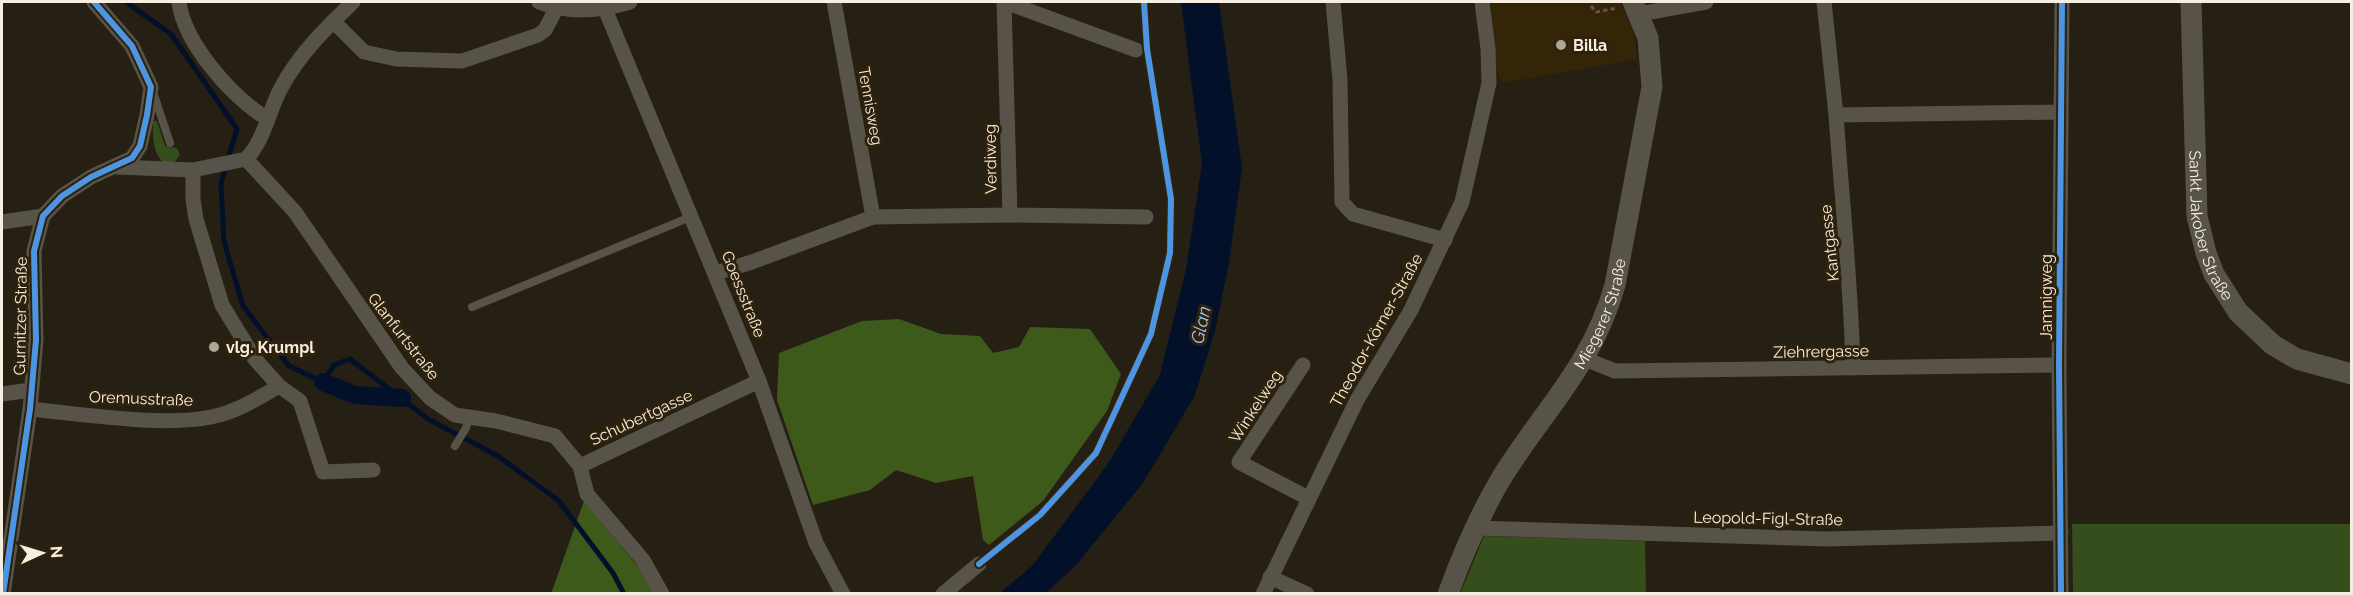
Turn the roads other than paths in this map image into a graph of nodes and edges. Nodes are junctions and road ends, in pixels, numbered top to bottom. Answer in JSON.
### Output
{"nodes":[{"id":1,"x":94,"y":2,"type":"edge"},
{"id":2,"x":179,"y":2,"type":"edge"},
{"id":3,"x":353,"y":2,"type":"edge"},
{"id":4,"x":539,"y":2,"type":"edge"},
{"id":5,"x":630,"y":2,"type":"edge"},
{"id":6,"x":834,"y":2,"type":"edge"},
{"id":7,"x":1004,"y":2,"type":"edge"},
{"id":8,"x":1333,"y":2,"type":"edge"},
{"id":9,"x":1482,"y":2,"type":"edge"},
{"id":10,"x":1706,"y":2,"type":"edge"},
{"id":11,"x":1824,"y":2,"type":"edge"},
{"id":12,"x":2062,"y":2,"type":"edge"},
{"id":13,"x":2191,"y":2,"type":"edge"},
{"id":14,"x":604,"y":5,"type":"edge"},
{"id":15,"x":1633,"y":7,"type":"edge"},
{"id":16,"x":557,"y":8,"type":"junction"},
{"id":17,"x":333,"y":21,"type":"junction"},
{"id":18,"x":1136,"y":50,"type":"dead end"},
{"id":19,"x":151,"y":87,"type":"junction"},
{"id":20,"x":2061,"y":112,"type":"junction"},
{"id":21,"x":1836,"y":115,"type":"junction"},
{"id":22,"x":266,"y":118,"type":"junction"},
{"id":23,"x":170,"y":143,"type":"dead end"},
{"id":24,"x":244,"y":160,"type":"junction"},
{"id":25,"x":117,"y":167,"type":"junction"},
{"id":26,"x":193,"y":170,"type":"junction"},
{"id":27,"x":1010,"y":215,"type":"junction"},
{"id":28,"x":43,"y":216,"type":"junction"},
{"id":29,"x":693,"y":216,"type":"junction"},
{"id":30,"x":873,"y":217,"type":"junction"},
{"id":31,"x":1146,"y":217,"type":"dead end"},
{"id":32,"x":2,"y":222,"type":"edge"},
{"id":33,"x":1445,"y":240,"type":"junction"},
{"id":34,"x":716,"y":273,"type":"junction"},
{"id":35,"x":472,"y":306,"type":"dead end"},
{"id":36,"x":1585,"y":359,"type":"junction"},
{"id":37,"x":1303,"y":365,"type":"dead end"},
{"id":38,"x":2059,"y":366,"type":"junction"},
{"id":39,"x":1853,"y":368,"type":"junction"},
{"id":40,"x":2352,"y":374,"type":"edge"},
{"id":41,"x":759,"y":381,"type":"junction"},
{"id":42,"x":279,"y":386,"type":"junction"},
{"id":43,"x":31,"y":390,"type":"junction"},
{"id":44,"x":2,"y":394,"type":"edge"},
{"id":45,"x":30,"y":409,"type":"junction"},
{"id":46,"x":467,"y":423,"type":"junction"},
{"id":47,"x":457,"y":444,"type":"dead end"},
{"id":48,"x":580,"y":466,"type":"junction"},
{"id":49,"x":373,"y":470,"type":"dead end"},
{"id":50,"x":1308,"y":498,"type":"junction"},
{"id":51,"x":1475,"y":528,"type":"junction"},
{"id":52,"x":2061,"y":533,"type":"junction"},
{"id":53,"x":979,"y":564,"type":"dead end"},
{"id":54,"x":1270,"y":577,"type":"junction"},
{"id":55,"x":3,"y":594,"type":"edge"},
{"id":56,"x":662,"y":594,"type":"edge"},
{"id":57,"x":843,"y":594,"type":"edge"},
{"id":58,"x":943,"y":594,"type":"edge"},
{"id":59,"x":1263,"y":594,"type":"edge"},
{"id":60,"x":1307,"y":594,"type":"edge"},
{"id":61,"x":1448,"y":594,"type":"edge"},
{"id":62,"x":2061,"y":594,"type":"edge"}],
"edges":[{"from":1,"to":19,"type":"street"},
{"from":2,"to":22,"type":"street"},
{"from":3,"to":17,"type":"street"},
{"from":4,"to":16,"type":"street"},
{"from":5,"to":14,"type":"street"},
{"from":6,"to":30,"type":"street","name":"Tennisweg"},
{"from":7,"to":18,"type":"street","name":"Verdiweg"},
{"from":7,"to":27,"type":"street","name":"Verdiweg"},
{"from":8,"to":33,"type":"street"},
{"from":9,"to":33,"type":"street","name":"Theodor-Körner-Straße"},
{"from":10,"to":15,"type":"street"},
{"from":11,"to":21,"type":"street","name":"Kantgasse"},
{"from":12,"to":20,"type":"street","name":"Jamnigweg"},
{"from":13,"to":40,"type":"main road","name":"Sankt Jakober Straße"},
{"from":14,"to":16,"type":"street"},
{"from":14,"to":29,"type":"street","name":"Goessstraße"},
{"from":15,"to":36,"type":"main road","name":"Miegerer Straße"},
{"from":16,"to":17,"type":"street"},
{"from":17,"to":22,"type":"street"},
{"from":19,"to":23,"type":"lane"},
{"from":19,"to":25,"type":"street"},
{"from":20,"to":21,"type":"street"},
{"from":20,"to":38,"type":"street","name":"Jamnigweg"},
{"from":21,"to":39,"type":"street","name":"Kantgasse"},
{"from":22,"to":24,"type":"street"},
{"from":24,"to":26,"type":"street"},
{"from":24,"to":46,"type":"street","name":"Glanfurtstraße"},
{"from":25,"to":26,"type":"street"},
{"from":25,"to":28,"type":"street"},
{"from":26,"to":42,"type":"street"},
{"from":27,"to":30,"type":"street"},
{"from":27,"to":31,"type":"street","name":"Verdiweg"},
{"from":28,"to":32,"type":"street"},
{"from":28,"to":43,"type":"street","name":"Gurnitzer Straße"},
{"from":29,"to":34,"type":"street","name":"Goessstraße"},
{"from":29,"to":35,"type":"lane"},
{"from":30,"to":34,"type":"street"},
{"from":33,"to":50,"type":"street","name":"Theodor-Körner-Straße"},
{"from":34,"to":41,"type":"street","name":"Goessstraße"},
{"from":36,"to":39,"type":"street","name":"Ziehrergasse"},
{"from":36,"to":51,"type":"main road","name":"Miegerer Straße"},
{"from":37,"to":50,"type":"street","name":"Winkelweg"},
{"from":38,"to":39,"type":"street","name":"Ziehrergasse"},
{"from":38,"to":52,"type":"street","name":"Jamnigweg"},
{"from":41,"to":48,"type":"street","name":"Schubertgasse"},
{"from":41,"to":57,"type":"street","name":"Goessstraße"},
{"from":42,"to":45,"type":"street","name":"Oremusstraße"},
{"from":42,"to":49,"type":"street"},
{"from":43,"to":44,"type":"street"},
{"from":43,"to":45,"type":"street","name":"Gurnitzer Straße"},
{"from":45,"to":55,"type":"street","name":"Gurnitzer Straße"},
{"from":46,"to":47,"type":"lane"},
{"from":46,"to":48,"type":"street","name":"Glanfurtstraße"},
{"from":48,"to":56,"type":"street","name":"Schubertgasse"},
{"from":50,"to":54,"type":"street","name":"Theodor-Körner-Straße"},
{"from":51,"to":52,"type":"street","name":"Leopold-Figl-Straße"},
{"from":51,"to":61,"type":"main road","name":"Miegerer Straße"},
{"from":52,"to":62,"type":"street","name":"Jamnigweg"},
{"from":53,"to":58,"type":"street"},
{"from":54,"to":59,"type":"street","name":"Theodor-Körner-Straße"},
{"from":54,"to":60,"type":"street"}]}
